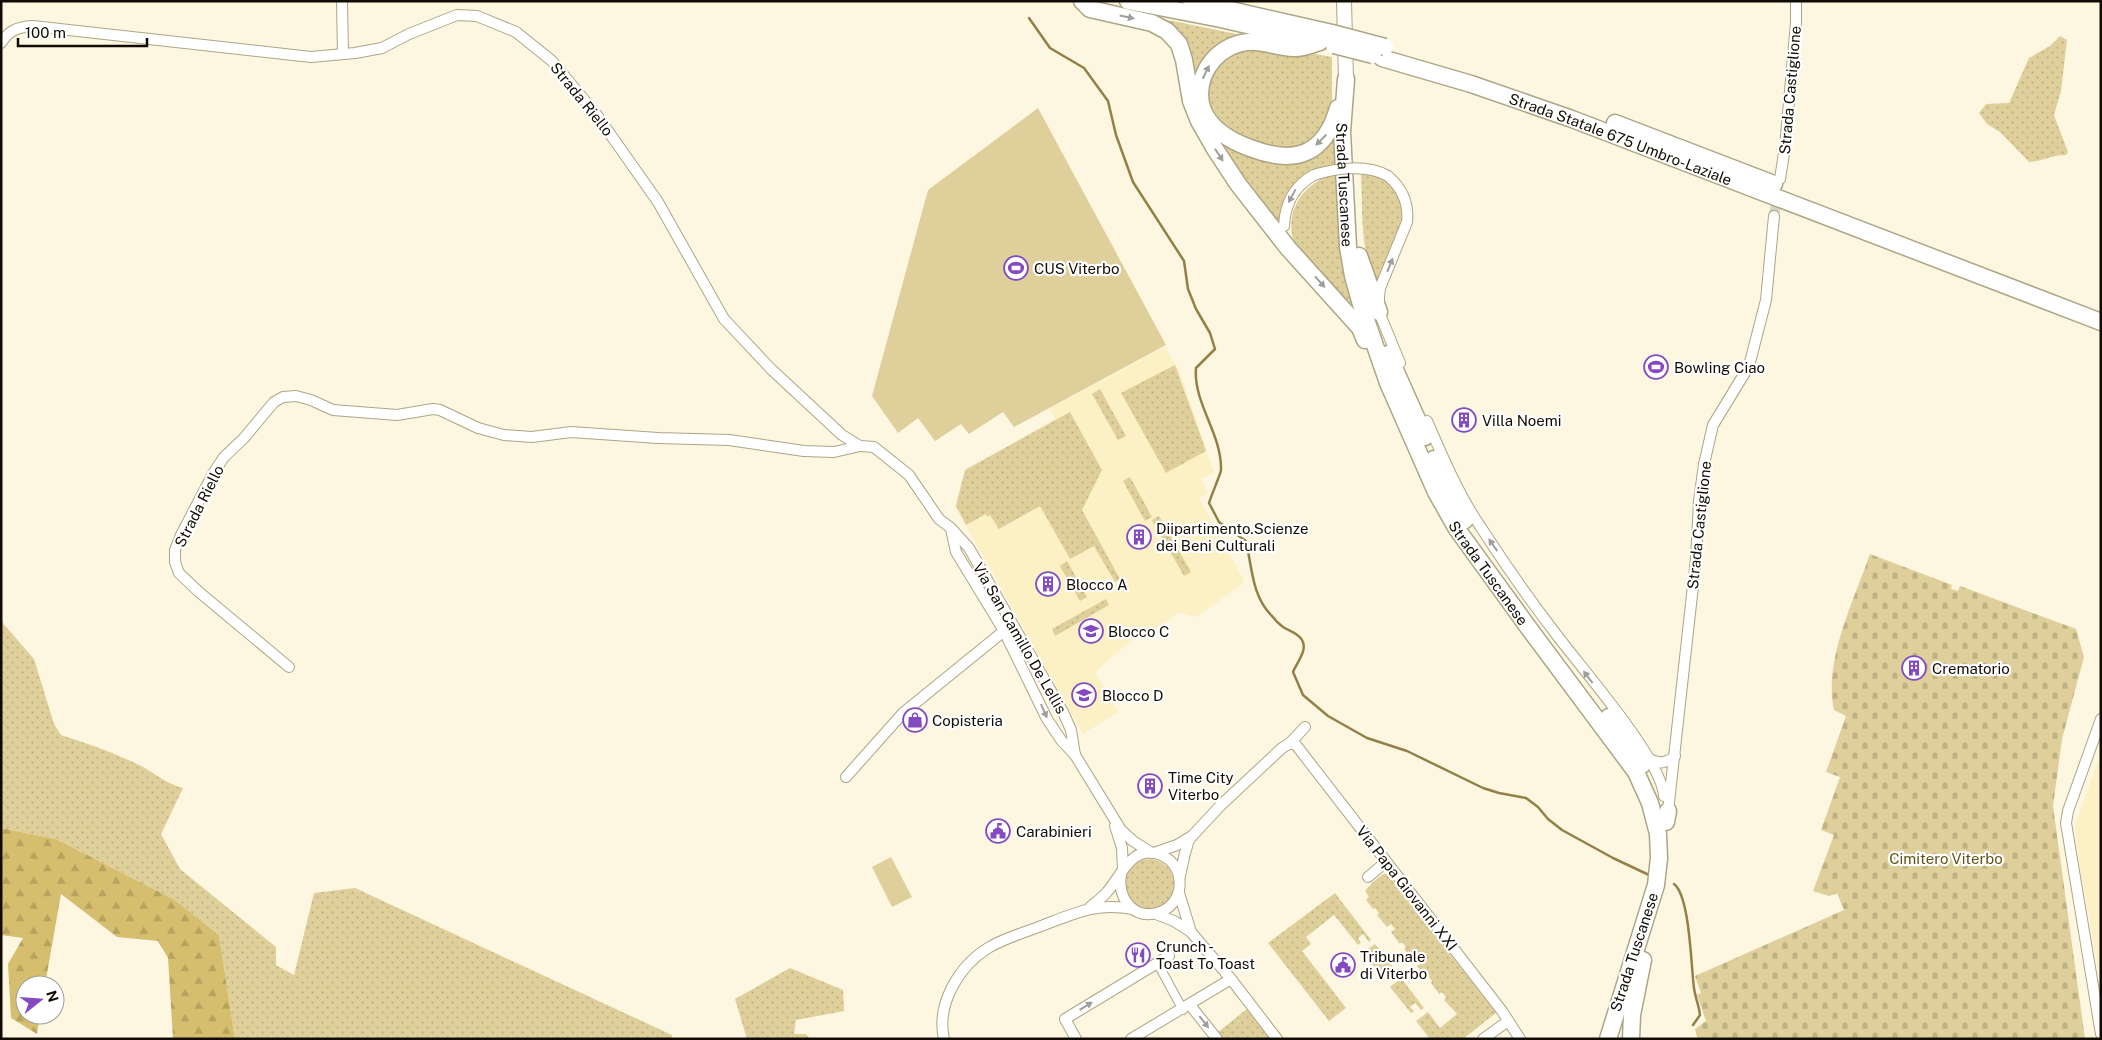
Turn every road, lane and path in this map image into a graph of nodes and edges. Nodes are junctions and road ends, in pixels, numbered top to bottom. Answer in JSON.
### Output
{"nodes":[{"id":1,"x":342,"y":1,"type":"edge"},
{"id":2,"x":1082,"y":1,"type":"edge"},
{"id":3,"x":1128,"y":1,"type":"edge"},
{"id":4,"x":1190,"y":1,"type":"edge"},
{"id":5,"x":1344,"y":1,"type":"edge"},
{"id":6,"x":1796,"y":1,"type":"edge"},
{"id":7,"x":1329,"y":40,"type":"junction"},
{"id":8,"x":1,"y":43,"type":"edge"},
{"id":9,"x":1384,"y":52,"type":"junction"},
{"id":10,"x":343,"y":54,"type":"junction"},
{"id":11,"x":1346,"y":80,"type":"junction"},
{"id":12,"x":1780,"y":179,"type":"tunnel mouth"},
{"id":13,"x":1774,"y":216,"type":"tunnel mouth"},
{"id":14,"x":1284,"y":226,"type":"joint"},
{"id":15,"x":1288,"y":248,"type":"junction"},
{"id":16,"x":1359,"y":256,"type":"junction"},
{"id":17,"x":2101,"y":310,"type":"edge"},
{"id":18,"x":1379,"y":312,"type":"junction"},
{"id":19,"x":2101,"y":322,"type":"edge"},
{"id":20,"x":1384,"y":372,"type":"junction"},
{"id":21,"x":861,"y":446,"type":"junction"},
{"id":22,"x":951,"y":528,"type":"junction"},
{"id":23,"x":1004,"y":631,"type":"junction"},
{"id":24,"x":289,"y":667,"type":"dead end"},
{"id":25,"x":2101,"y":719,"type":"edge"},
{"id":26,"x":1305,"y":727,"type":"dead end"},
{"id":27,"x":1290,"y":743,"type":"junction"},
{"id":28,"x":1075,"y":755,"type":"junction"},
{"id":29,"x":1676,"y":756,"type":"junction"},
{"id":30,"x":1648,"y":758,"type":"junction"},
{"id":31,"x":846,"y":777,"type":"dead end"},
{"id":32,"x":1666,"y":810,"type":"junction"},
{"id":33,"x":1111,"y":816,"type":"junction"},
{"id":34,"x":1194,"y":834,"type":"junction"},
{"id":35,"x":1153,"y":853,"type":"junction"},
{"id":36,"x":1386,"y":862,"type":"junction"},
{"id":37,"x":1122,"y":872,"type":"junction"},
{"id":38,"x":1368,"y":877,"type":"dead end"},
{"id":39,"x":1180,"y":878,"type":"junction"},
{"id":40,"x":1179,"y":893,"type":"junction"},
{"id":41,"x":1133,"y":909,"type":"junction"},
{"id":42,"x":1085,"y":910,"type":"junction"},
{"id":43,"x":1156,"y":914,"type":"junction"},
{"id":44,"x":1190,"y":932,"type":"junction"},
{"id":45,"x":1169,"y":956,"type":"dead end"},
{"id":46,"x":1643,"y":960,"type":"junction"},
{"id":47,"x":1158,"y":964,"type":"junction"},
{"id":48,"x":1231,"y":979,"type":"junction"},
{"id":49,"x":1186,"y":1007,"type":"junction"},
{"id":50,"x":1508,"y":1021,"type":"junction"},
{"id":51,"x":2101,"y":1034,"type":"edge"},
{"id":52,"x":1610,"y":1038,"type":"edge"},
{"id":53,"x":944,"y":1039,"type":"edge"},
{"id":54,"x":1076,"y":1039,"type":"edge"},
{"id":55,"x":1131,"y":1039,"type":"edge"},
{"id":56,"x":1217,"y":1039,"type":"edge"},
{"id":57,"x":1277,"y":1039,"type":"edge"},
{"id":58,"x":1484,"y":1039,"type":"edge"},
{"id":59,"x":1520,"y":1039,"type":"edge"},
{"id":60,"x":1631,"y":1039,"type":"edge"}],
"edges":[{"from":1,"to":10,"type":"street"},
{"from":2,"to":15,"type":"highway","one_way":true},
{"from":3,"to":7,"type":"highway","name":"Strada Statale 675 Umbro-Laziale"},
{"from":4,"to":7,"type":"highway","name":"Strada Statale 675 Umbro-Laziale"},
{"from":5,"to":11,"type":"main road","name":"Strada Tuscanese"},
{"from":6,"to":12,"type":"street","name":"Strada Castiglione"},
{"from":7,"to":9,"type":"highway","name":"Strada Statale 675 Umbro-Laziale","bridge":true},
{"from":11,"to":7,"type":"highway","one_way":true},
{"from":8,"to":10,"type":"street","name":"Strada Riello"},
{"from":9,"to":17,"type":"highway","name":"Strada Statale 675 Umbro-Laziale"},
{"from":9,"to":19,"type":"highway","name":"Strada Statale 675 Umbro-Laziale"},
{"from":10,"to":21,"type":"street","name":"Strada Riello"},
{"from":11,"to":16,"type":"highway","name":"Strada Tuscanese"},
{"from":11,"to":20,"type":"highway","name":"Strada Tuscanese"},
{"from":13,"to":29,"type":"street","name":"Strada Castiglione"},
{"from":14,"to":15,"type":"highway"},
{"from":18,"to":14,"type":"street","one_way":true,"bridge":true},
{"from":15,"to":20,"type":"highway","one_way":true},
{"from":16,"to":18,"type":"highway"},
{"from":16,"to":32,"type":"highway","name":"Strada Tuscanese"},
{"from":30,"to":18,"type":"street","name":"Strada Tuscanese","one_way":true},
{"from":20,"to":52,"type":"highway","name":"Strada Tuscanese"},
{"from":21,"to":22,"type":"street","name":"Via San Camillo De Lellis"},
{"from":21,"to":24,"type":"street","name":"Strada Riello"},
{"from":22,"to":23,"type":"street","name":"Via San Camillo De Lellis"},
{"from":22,"to":28,"type":"street","name":"Via San Camillo De Lellis"},
{"from":23,"to":28,"type":"street","name":"Via San Camillo De Lellis","one_way":true},
{"from":23,"to":31,"type":"street"},
{"from":25,"to":51,"type":"street"},
{"from":26,"to":27,"type":"street"},
{"from":27,"to":34,"type":"street"},
{"from":27,"to":36,"type":"street","name":"Via Papa Giovanni XXI"},
{"from":28,"to":33,"type":"street","name":"Via San Camillo De Lellis"},
{"from":29,"to":30,"type":"street"},
{"from":29,"to":32,"type":"street","name":"Strada Castiglione"},
{"from":30,"to":32,"type":"street","name":"Strada Tuscanese"},
{"from":32,"to":46,"type":"highway","name":"Strada Tuscanese"},
{"from":33,"to":35,"type":"street","name":"Via San Camillo De Lellis"},
{"from":33,"to":37,"type":"street","name":"Via San Camillo De Lellis"},
{"from":34,"to":35,"type":"street"},
{"from":34,"to":39,"type":"street"},
{"from":35,"to":37,"type":"street"},
{"from":35,"to":39,"type":"street"},
{"from":36,"to":38,"type":"street"},
{"from":36,"to":50,"type":"street","name":"Via Papa Giovanni XXI"},
{"from":37,"to":41,"type":"street"},
{"from":37,"to":42,"type":"street"},
{"from":39,"to":40,"type":"street"},
{"from":40,"to":43,"type":"street"},
{"from":40,"to":44,"type":"street"},
{"from":41,"to":42,"type":"street"},
{"from":41,"to":43,"type":"street"},
{"from":42,"to":53,"type":"street"},
{"from":43,"to":44,"type":"street"},
{"from":44,"to":48,"type":"street"},
{"from":45,"to":47,"type":"street"},
{"from":46,"to":52,"type":"highway"},
{"from":46,"to":60,"type":"highway"},
{"from":47,"to":49,"type":"street"},
{"from":54,"to":47,"type":"street","one_way":true},
{"from":48,"to":49,"type":"street"},
{"from":48,"to":57,"type":"street"},
{"from":49,"to":55,"type":"street"},
{"from":49,"to":56,"type":"street","one_way":true},
{"from":50,"to":58,"type":"street"},
{"from":50,"to":59,"type":"street","name":"Via Papa Giovanni XXI"}]}
